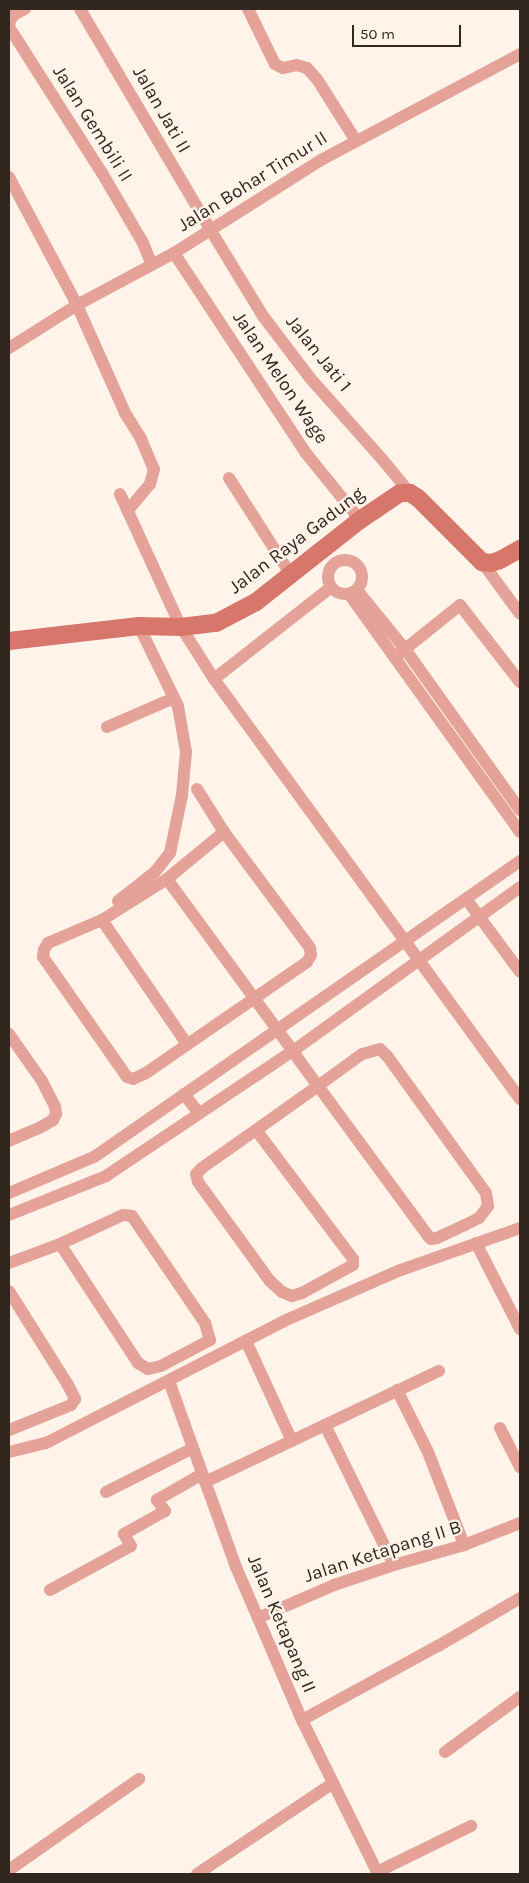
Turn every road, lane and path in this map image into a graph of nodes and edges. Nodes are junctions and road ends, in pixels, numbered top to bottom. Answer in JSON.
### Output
{"nodes":[{"id":1,"x":25,"y":9,"type":"edge"},
{"id":2,"x":80,"y":9,"type":"edge"},
{"id":3,"x":248,"y":9,"type":"edge"},
{"id":4,"x":520,"y":54,"type":"edge"},
{"id":5,"x":356,"y":141,"type":"junction"},
{"id":6,"x":9,"y":178,"type":"edge"},
{"id":7,"x":210,"y":230,"type":"junction"},
{"id":8,"x":174,"y":253,"type":"junction"},
{"id":9,"x":152,"y":265,"type":"junction"},
{"id":10,"x":77,"y":305,"type":"junction"},
{"id":11,"x":9,"y":348,"type":"edge"},
{"id":12,"x":229,"y":478,"type":"dead end"},
{"id":13,"x":410,"y":493,"type":"junction"},
{"id":14,"x":120,"y":494,"type":"dead end"},
{"id":15,"x":127,"y":511,"type":"junction"},
{"id":16,"x":360,"y":520,"type":"junction"},
{"id":17,"x":520,"y":549,"type":"edge"},
{"id":18,"x":321,"y":551,"type":"junction"},
{"id":19,"x":482,"y":562,"type":"junction"},
{"id":20,"x":332,"y":565,"type":"junction"},
{"id":21,"x":290,"y":575,"type":"junction"},
{"id":22,"x":330,"y":588,"type":"junction"},
{"id":23,"x":353,"y":592,"type":"junction"},
{"id":24,"x":520,"y":614,"type":"edge"},
{"id":25,"x":139,"y":626,"type":"junction"},
{"id":26,"x":181,"y":628,"type":"junction"},
{"id":27,"x":9,"y":641,"type":"edge"},
{"id":28,"x":400,"y":653,"type":"junction"},
{"id":29,"x":214,"y":679,"type":"junction"},
{"id":30,"x":520,"y":682,"type":"edge"},
{"id":31,"x":174,"y":698,"type":"junction"},
{"id":32,"x":107,"y":728,"type":"dead end"},
{"id":33,"x":478,"y":751,"type":"junction"},
{"id":34,"x":467,"y":758,"type":"junction"},
{"id":35,"x":197,"y":789,"type":"dead end"},
{"id":36,"x":520,"y":810,"type":"edge"},
{"id":37,"x":224,"y":832,"type":"junction"},
{"id":38,"x":520,"y":832,"type":"edge"},
{"id":39,"x":520,"y":861,"type":"edge"},
{"id":40,"x":168,"y":879,"type":"junction"},
{"id":41,"x":520,"y":887,"type":"edge"},
{"id":42,"x":467,"y":900,"type":"junction"},
{"id":43,"x":118,"y":901,"type":"dead end"},
{"id":44,"x":479,"y":917,"type":"junction"},
{"id":45,"x":102,"y":920,"type":"junction"},
{"id":46,"x":404,"y":942,"type":"junction"},
{"id":47,"x":417,"y":960,"type":"junction"},
{"id":48,"x":520,"y":972,"type":"edge"},
{"id":49,"x":254,"y":998,"type":"junction"},
{"id":50,"x":277,"y":1030,"type":"junction"},
{"id":51,"x":9,"y":1034,"type":"edge"},
{"id":52,"x":187,"y":1044,"type":"junction"},
{"id":53,"x":292,"y":1051,"type":"junction"},
{"id":54,"x":318,"y":1086,"type":"junction"},
{"id":55,"x":184,"y":1094,"type":"junction"},
{"id":56,"x":520,"y":1099,"type":"edge"},
{"id":57,"x":199,"y":1113,"type":"junction"},
{"id":58,"x":256,"y":1130,"type":"junction"},
{"id":59,"x":9,"y":1141,"type":"edge"},
{"id":60,"x":94,"y":1157,"type":"junction"},
{"id":61,"x":106,"y":1176,"type":"junction"},
{"id":62,"x":9,"y":1193,"type":"edge"},
{"id":63,"x":9,"y":1215,"type":"edge"},
{"id":64,"x":520,"y":1228,"type":"edge"},
{"id":65,"x":476,"y":1243,"type":"junction"},
{"id":66,"x":60,"y":1244,"type":"junction"},
{"id":67,"x":9,"y":1263,"type":"edge"},
{"id":68,"x":9,"y":1291,"type":"edge"},
{"id":69,"x":520,"y":1329,"type":"edge"},
{"id":70,"x":246,"y":1341,"type":"junction"},
{"id":71,"x":439,"y":1371,"type":"dead end"},
{"id":72,"x":170,"y":1381,"type":"junction"},
{"id":73,"x":397,"y":1390,"type":"junction"},
{"id":74,"x":325,"y":1425,"type":"junction"},
{"id":75,"x":500,"y":1428,"type":"dead end"},
{"id":76,"x":9,"y":1430,"type":"edge"},
{"id":77,"x":292,"y":1441,"type":"junction"},
{"id":78,"x":194,"y":1448,"type":"junction"},
{"id":79,"x":9,"y":1452,"type":"edge"},
{"id":80,"x":520,"y":1468,"type":"edge"},
{"id":81,"x":204,"y":1478,"type":"junction"},
{"id":82,"x":106,"y":1492,"type":"dead end"},
{"id":83,"x":520,"y":1523,"type":"edge"},
{"id":84,"x":464,"y":1545,"type":"junction"},
{"id":85,"x":394,"y":1565,"type":"junction"},
{"id":86,"x":50,"y":1590,"type":"dead end"},
{"id":87,"x":520,"y":1598,"type":"edge"},
{"id":88,"x":258,"y":1618,"type":"junction"},
{"id":89,"x":520,"y":1697,"type":"edge"},
{"id":90,"x":302,"y":1720,"type":"junction"},
{"id":91,"x":445,"y":1752,"type":"dead end"},
{"id":92,"x":139,"y":1779,"type":"dead end"},
{"id":93,"x":332,"y":1784,"type":"junction"},
{"id":94,"x":471,"y":1826,"type":"dead end"},
{"id":95,"x":9,"y":1870,"type":"edge"},
{"id":96,"x":377,"y":1873,"type":"edge"},
{"id":97,"x":197,"y":1874,"type":"edge"}],
"edges":[{"from":1,"to":9,"type":"street","name":"Jalan Gembili II"},
{"from":2,"to":7,"type":"street","name":"Jalan Jati II"},
{"from":3,"to":5,"type":"street"},
{"from":4,"to":5,"type":"street","name":"Jalan Bohar Timur II"},
{"from":5,"to":7,"type":"street","name":"Jalan Bohar Timur II"},
{"from":6,"to":10,"type":"street"},
{"from":7,"to":8,"type":"street","name":"Jalan Bohar Timur II"},
{"from":7,"to":13,"type":"street","name":"Jalan Jati 1"},
{"from":8,"to":9,"type":"street","name":"Jalan Bohar Timur II"},
{"from":8,"to":16,"type":"street","name":"Jalan Melon Wage"},
{"from":9,"to":10,"type":"street","name":"Jalan Bohar Timur II"},
{"from":10,"to":11,"type":"street","name":"Jalan Bohar Timur II"},
{"from":10,"to":15,"type":"street"},
{"from":12,"to":21,"type":"street"},
{"from":13,"to":16,"type":"street","name":"Jalan Raya Gadung"},
{"from":13,"to":19,"type":"street"},
{"from":14,"to":15,"type":"street"},
{"from":15,"to":26,"type":"street"},
{"from":16,"to":18,"type":"street","name":"Jalan Raya Gadung"},
{"from":17,"to":19,"type":"street"},
{"from":18,"to":20,"type":"street"},
{"from":18,"to":21,"type":"street","name":"Jalan Raya Gadung"},
{"from":19,"to":24,"type":"street"},
{"from":20,"to":22,"type":"street"},
{"from":20,"to":23,"type":"street"},
{"from":21,"to":26,"type":"street","name":"Jalan Raya Gadung"},
{"from":22,"to":23,"type":"street"},
{"from":22,"to":29,"type":"street"},
{"from":23,"to":28,"type":"street"},
{"from":25,"to":26,"type":"street","name":"Jalan Raya Gadung"},
{"from":25,"to":27,"type":"street","name":"Jalan Raya Gadung"},
{"from":25,"to":31,"type":"street"},
{"from":26,"to":29,"type":"street"},
{"from":28,"to":30,"type":"street"},
{"from":28,"to":33,"type":"street"},
{"from":28,"to":34,"type":"street"},
{"from":29,"to":46,"type":"street"},
{"from":31,"to":32,"type":"street"},
{"from":31,"to":43,"type":"street"},
{"from":33,"to":34,"type":"street"},
{"from":33,"to":36,"type":"street"},
{"from":34,"to":38,"type":"street"},
{"from":35,"to":37,"type":"street"},
{"from":37,"to":40,"type":"street"},
{"from":37,"to":49,"type":"street"},
{"from":39,"to":42,"type":"street"},
{"from":40,"to":45,"type":"street"},
{"from":40,"to":49,"type":"street"},
{"from":41,"to":44,"type":"street"},
{"from":42,"to":44,"type":"street"},
{"from":42,"to":46,"type":"street"},
{"from":44,"to":47,"type":"street"},
{"from":44,"to":48,"type":"street"},
{"from":45,"to":52,"type":"street"},
{"from":45,"to":52,"type":"street"},
{"from":46,"to":47,"type":"street"},
{"from":46,"to":50,"type":"street"},
{"from":47,"to":53,"type":"street"},
{"from":47,"to":56,"type":"street"},
{"from":49,"to":50,"type":"street"},
{"from":49,"to":52,"type":"street"},
{"from":50,"to":53,"type":"street"},
{"from":50,"to":55,"type":"street"},
{"from":51,"to":59,"type":"street"},
{"from":53,"to":54,"type":"street"},
{"from":53,"to":57,"type":"street"},
{"from":54,"to":54,"type":"street"},
{"from":54,"to":58,"type":"street"},
{"from":55,"to":57,"type":"street"},
{"from":55,"to":60,"type":"street"},
{"from":57,"to":61,"type":"street"},
{"from":58,"to":58,"type":"street"},
{"from":60,"to":61,"type":"street"},
{"from":60,"to":62,"type":"street"},
{"from":61,"to":63,"type":"street"},
{"from":64,"to":65,"type":"street"},
{"from":65,"to":69,"type":"street"},
{"from":65,"to":70,"type":"street"},
{"from":66,"to":66,"type":"street"},
{"from":66,"to":67,"type":"street"},
{"from":68,"to":76,"type":"street"},
{"from":70,"to":72,"type":"street"},
{"from":70,"to":77,"type":"street"},
{"from":71,"to":73,"type":"street"},
{"from":72,"to":78,"type":"street","name":"Jalan Ketapang II"},
{"from":72,"to":79,"type":"street"},
{"from":73,"to":74,"type":"street"},
{"from":73,"to":84,"type":"street"},
{"from":74,"to":77,"type":"street"},
{"from":74,"to":85,"type":"street"},
{"from":75,"to":80,"type":"street"},
{"from":77,"to":81,"type":"street"},
{"from":78,"to":81,"type":"street","name":"Jalan Ketapang II"},
{"from":78,"to":82,"type":"street"},
{"from":81,"to":86,"type":"street"},
{"from":81,"to":88,"type":"street","name":"Jalan Ketapang II"},
{"from":83,"to":84,"type":"street","name":"Jalan Ketapang II B"},
{"from":84,"to":85,"type":"street","name":"Jalan Ketapang II B"},
{"from":85,"to":88,"type":"street","name":"Jalan Ketapang II B"},
{"from":87,"to":90,"type":"street"},
{"from":88,"to":90,"type":"street","name":"Jalan Ketapang II"},
{"from":89,"to":91,"type":"street"},
{"from":90,"to":93,"type":"street","name":"Jalan Ketapang II"},
{"from":92,"to":95,"type":"street"},
{"from":93,"to":96,"type":"street","name":"Jalan Ketapang II"},
{"from":93,"to":97,"type":"street"},
{"from":94,"to":96,"type":"street"}]}
